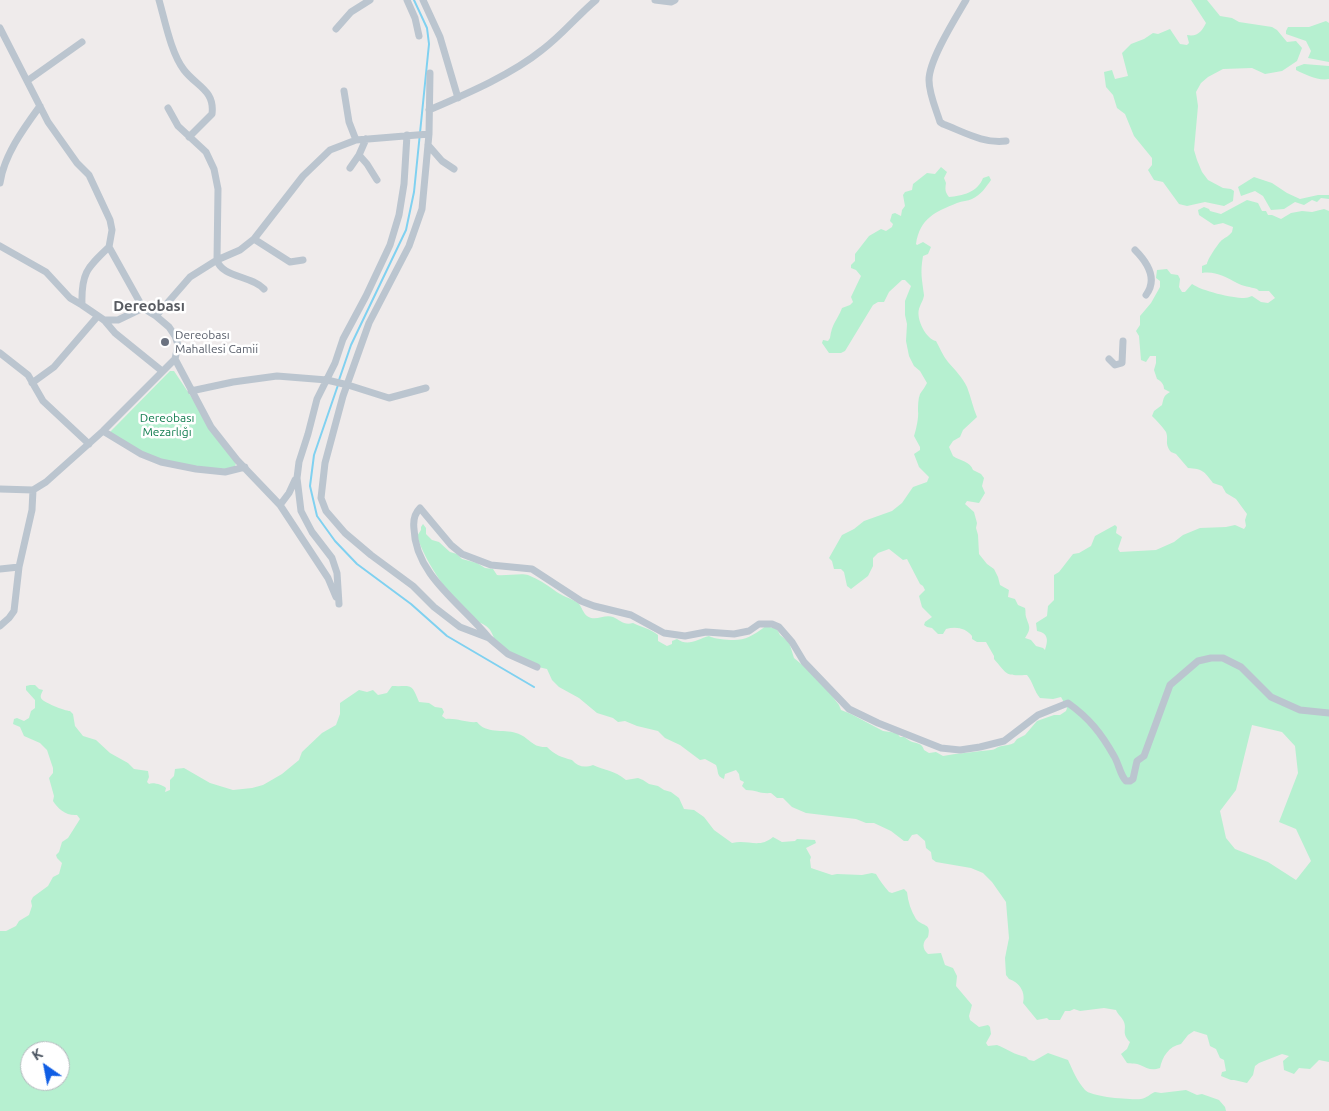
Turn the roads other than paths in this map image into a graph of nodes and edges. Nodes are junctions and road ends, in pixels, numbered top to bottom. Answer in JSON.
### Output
{"nodes":[{"id":1,"x":159,"y":0,"type":"edge"},
{"id":2,"x":370,"y":0,"type":"edge"},
{"id":3,"x":406,"y":0,"type":"edge"},
{"id":4,"x":422,"y":0,"type":"edge"},
{"id":5,"x":596,"y":0,"type":"edge"},
{"id":6,"x":655,"y":0,"type":"edge"},
{"id":7,"x":675,"y":0,"type":"edge"},
{"id":8,"x":966,"y":0,"type":"edge"},
{"id":9,"x":0,"y":28,"type":"edge"},
{"id":10,"x":336,"y":29,"type":"dead end"},
{"id":11,"x":419,"y":36,"type":"dead end"},
{"id":12,"x":82,"y":42,"type":"dead end"},
{"id":13,"x":430,"y":73,"type":"dead end"},
{"id":14,"x":27,"y":81,"type":"junction"},
{"id":15,"x":344,"y":91,"type":"dead end"},
{"id":16,"x":458,"y":98,"type":"junction"},
{"id":17,"x":40,"y":106,"type":"junction"},
{"id":18,"x":168,"y":108,"type":"dead end"},
{"id":19,"x":429,"y":110,"type":"junction"},
{"id":20,"x":429,"y":134,"type":"junction"},
{"id":21,"x":407,"y":135,"type":"junction"},
{"id":22,"x":189,"y":137,"type":"junction"},
{"id":23,"x":366,"y":139,"type":"junction"},
{"id":24,"x":356,"y":140,"type":"junction"},
{"id":25,"x":1006,"y":141,"type":"dead end"},
{"id":26,"x":428,"y":145,"type":"junction"},
{"id":27,"x":359,"y":155,"type":"junction"},
{"id":28,"x":350,"y":168,"type":"dead end"},
{"id":29,"x":454,"y":169,"type":"dead end"},
{"id":30,"x":0,"y":178,"type":"edge"},
{"id":31,"x":377,"y":180,"type":"dead end"},
{"id":32,"x":254,"y":238,"type":"junction"},
{"id":33,"x":0,"y":246,"type":"edge"},
{"id":34,"x":109,"y":247,"type":"junction"},
{"id":35,"x":1135,"y":250,"type":"dead end"},
{"id":36,"x":217,"y":260,"type":"junction"},
{"id":37,"x":302,"y":260,"type":"dead end"},
{"id":38,"x":264,"y":289,"type":"dead end"},
{"id":39,"x":1146,"y":295,"type":"dead end"},
{"id":40,"x":82,"y":304,"type":"junction"},
{"id":41,"x":143,"y":308,"type":"junction"},
{"id":42,"x":156,"y":316,"type":"junction"},
{"id":43,"x":101,"y":318,"type":"junction"},
{"id":44,"x":1123,"y":341,"type":"dead end"},
{"id":45,"x":0,"y":353,"type":"edge"},
{"id":46,"x":175,"y":359,"type":"junction"},
{"id":47,"x":1109,"y":359,"type":"dead end"},
{"id":48,"x":162,"y":371,"type":"junction"},
{"id":49,"x":327,"y":380,"type":"junction"},
{"id":50,"x":32,"y":383,"type":"junction"},
{"id":51,"x":348,"y":385,"type":"junction"},
{"id":52,"x":426,"y":388,"type":"dead end"},
{"id":53,"x":191,"y":391,"type":"junction"},
{"id":54,"x":103,"y":432,"type":"junction"},
{"id":55,"x":88,"y":444,"type":"junction"},
{"id":56,"x":245,"y":467,"type":"junction"},
{"id":57,"x":297,"y":478,"type":"junction"},
{"id":58,"x":0,"y":489,"type":"edge"},
{"id":59,"x":33,"y":490,"type":"junction"},
{"id":60,"x":280,"y":505,"type":"junction"},
{"id":61,"x":19,"y":567,"type":"junction"},
{"id":62,"x":0,"y":569,"type":"edge"},
{"id":63,"x":0,"y":626,"type":"edge"},
{"id":64,"x":489,"y":638,"type":"junction"},
{"id":65,"x":537,"y":667,"type":"dead end"},
{"id":66,"x":1329,"y":713,"type":"edge"}],
"edges":[{"from":1,"to":22,"type":"street"},
{"from":2,"to":10,"type":"street"},
{"from":3,"to":11,"type":"street"},
{"from":4,"to":16,"type":"street"},
{"from":5,"to":16,"type":"street"},
{"from":6,"to":7,"type":"street"},
{"from":8,"to":25,"type":"street"},
{"from":9,"to":14,"type":"street"},
{"from":12,"to":14,"type":"street"},
{"from":13,"to":19,"type":"street"},
{"from":14,"to":17,"type":"street"},
{"from":15,"to":24,"type":"street"},
{"from":16,"to":19,"type":"street"},
{"from":17,"to":30,"type":"street"},
{"from":17,"to":34,"type":"street"},
{"from":18,"to":22,"type":"street"},
{"from":19,"to":20,"type":"street"},
{"from":20,"to":21,"type":"street"},
{"from":20,"to":26,"type":"street"},
{"from":21,"to":23,"type":"street"},
{"from":21,"to":49,"type":"street"},
{"from":22,"to":36,"type":"street"},
{"from":23,"to":24,"type":"street"},
{"from":23,"to":27,"type":"street"},
{"from":24,"to":32,"type":"street"},
{"from":26,"to":29,"type":"street"},
{"from":26,"to":51,"type":"street"},
{"from":27,"to":28,"type":"street"},
{"from":27,"to":31,"type":"street"},
{"from":32,"to":36,"type":"street"},
{"from":32,"to":37,"type":"street"},
{"from":33,"to":40,"type":"street"},
{"from":34,"to":40,"type":"street"},
{"from":34,"to":41,"type":"street"},
{"from":35,"to":39,"type":"street"},
{"from":36,"to":38,"type":"street"},
{"from":36,"to":42,"type":"street"},
{"from":40,"to":43,"type":"street"},
{"from":41,"to":42,"type":"street"},
{"from":41,"to":43,"type":"street"},
{"from":42,"to":46,"type":"street"},
{"from":43,"to":48,"type":"street"},
{"from":43,"to":50,"type":"street"},
{"from":44,"to":47,"type":"street"},
{"from":45,"to":50,"type":"street"},
{"from":46,"to":48,"type":"street"},
{"from":46,"to":53,"type":"street"},
{"from":48,"to":54,"type":"street"},
{"from":49,"to":51,"type":"street"},
{"from":49,"to":53,"type":"street"},
{"from":49,"to":57,"type":"street"},
{"from":50,"to":55,"type":"street"},
{"from":51,"to":52,"type":"street"},
{"from":51,"to":64,"type":"street"},
{"from":53,"to":56,"type":"street"},
{"from":54,"to":55,"type":"street"},
{"from":54,"to":56,"type":"street"},
{"from":55,"to":59,"type":"street"},
{"from":56,"to":60,"type":"street"},
{"from":57,"to":60,"type":"street"},
{"from":57,"to":60,"type":"street"},
{"from":58,"to":59,"type":"street"},
{"from":59,"to":61,"type":"street"},
{"from":61,"to":62,"type":"street"},
{"from":61,"to":63,"type":"street"},
{"from":64,"to":65,"type":"street"},
{"from":64,"to":66,"type":"street"}]}
